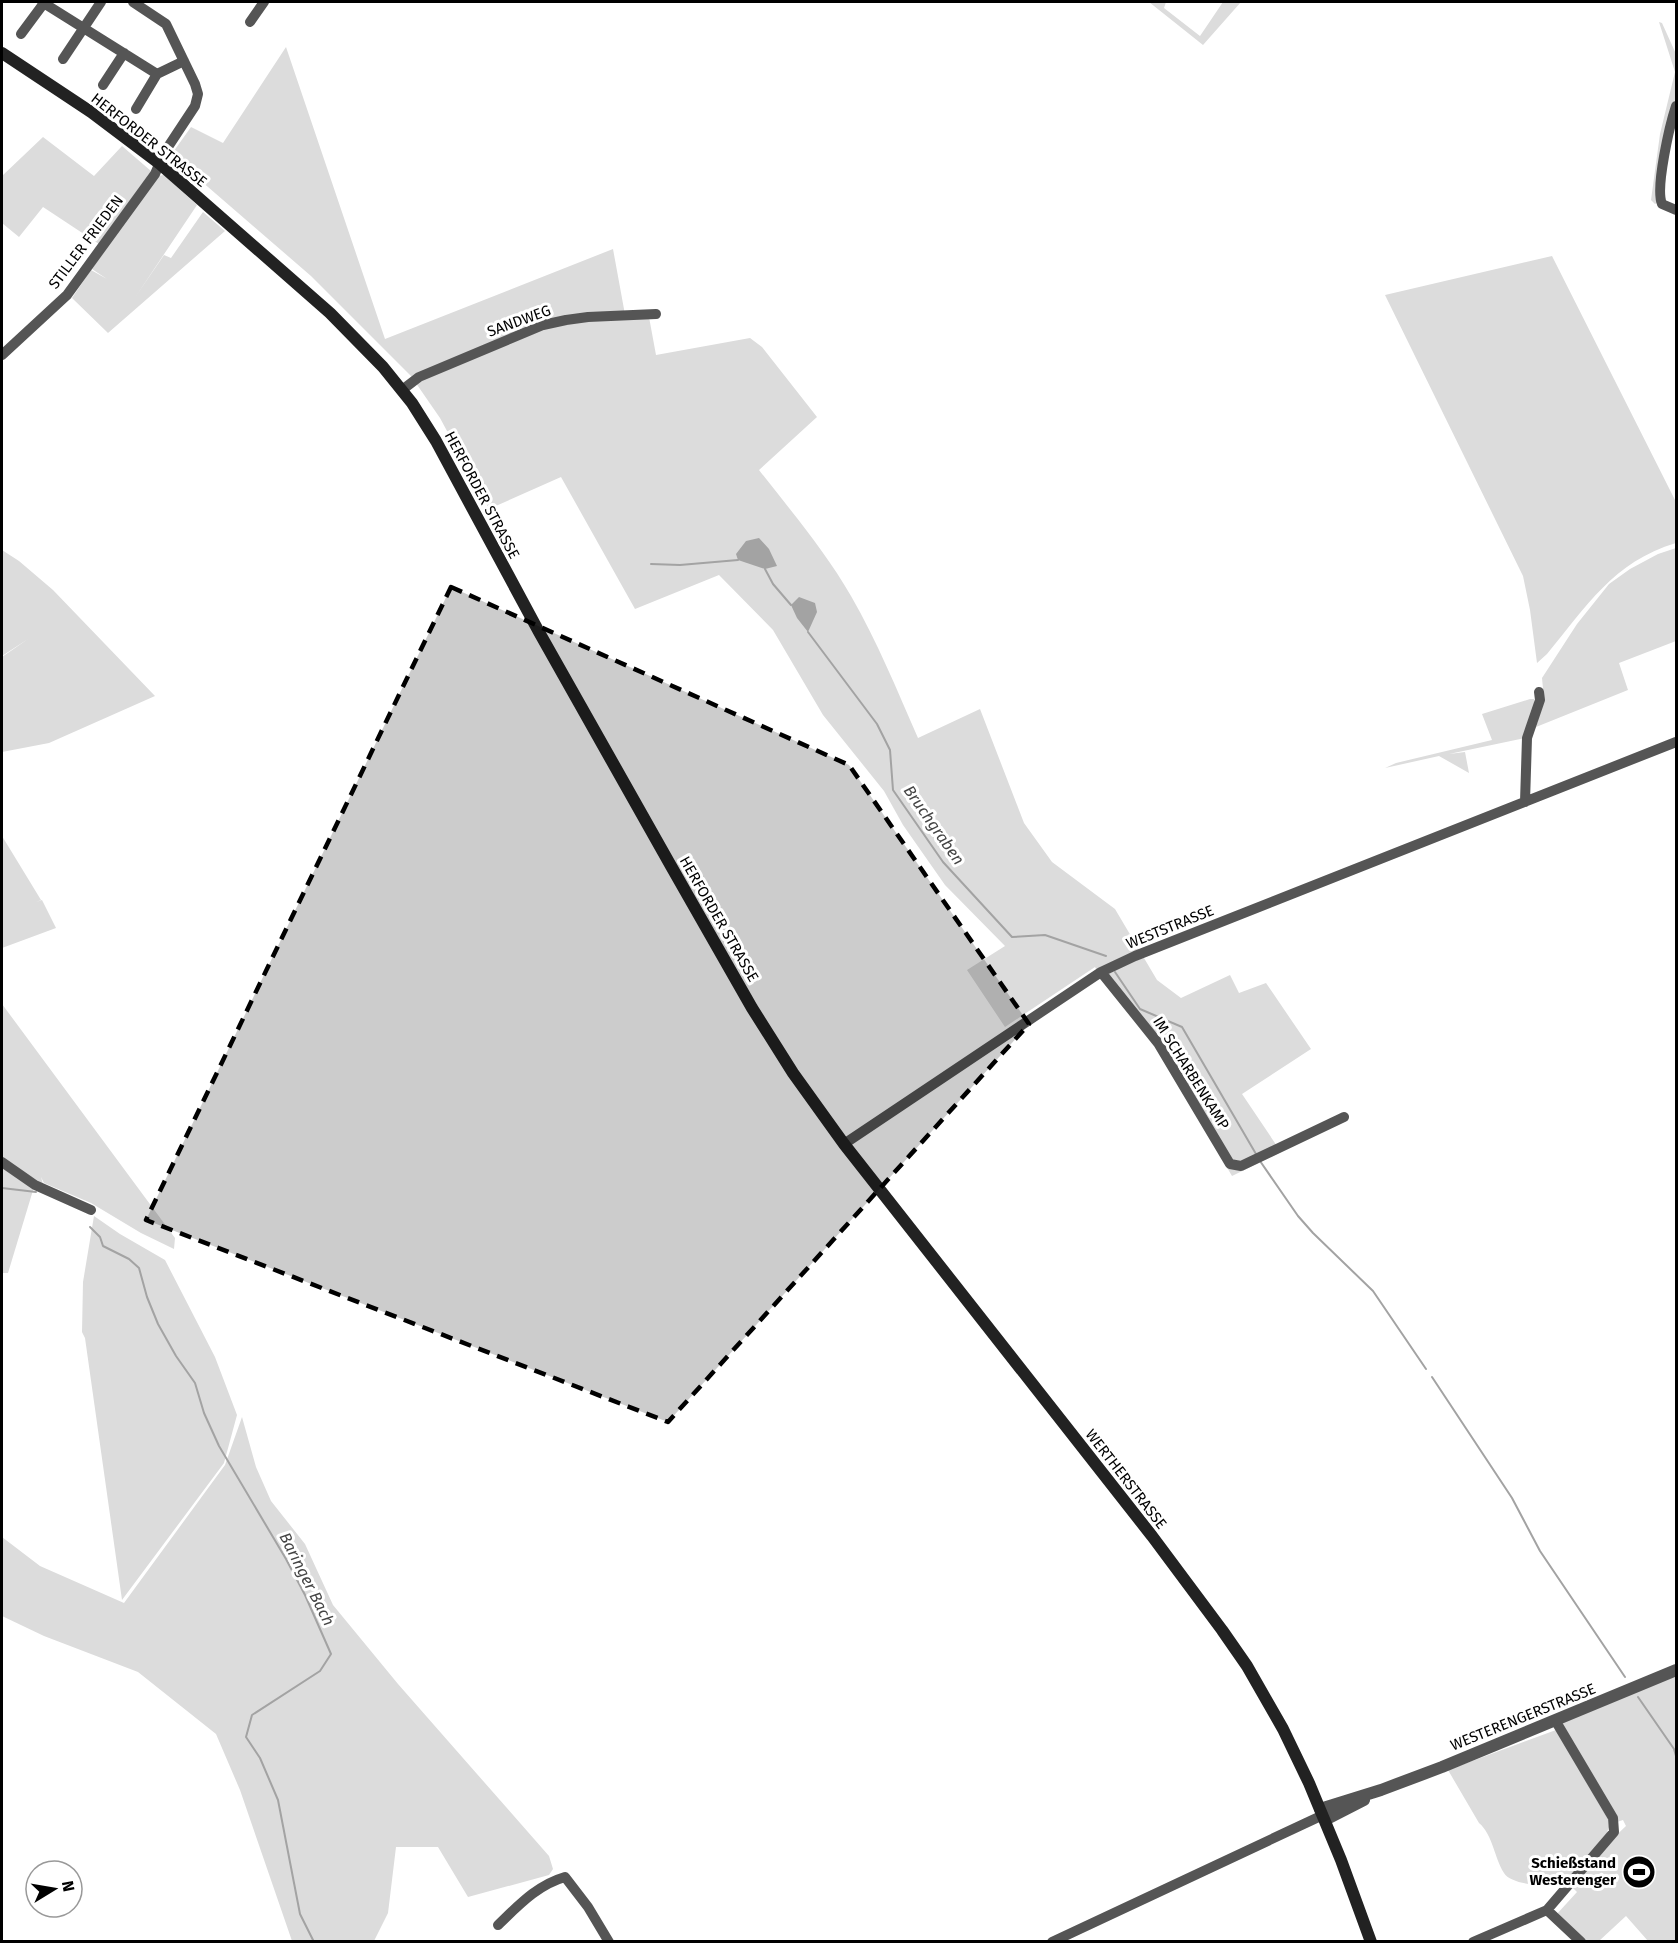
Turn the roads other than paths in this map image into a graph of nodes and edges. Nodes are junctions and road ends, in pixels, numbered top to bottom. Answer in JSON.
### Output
{"nodes":[{"id":1,"x":43,"y":2,"type":"edge"},
{"id":2,"x":101,"y":2,"type":"edge"},
{"id":3,"x":133,"y":2,"type":"edge"},
{"id":4,"x":264,"y":2,"type":"edge"},
{"id":5,"x":250,"y":22,"type":"dead end"},
{"id":6,"x":83,"y":27,"type":"junction"},
{"id":7,"x":21,"y":34,"type":"dead end"},
{"id":8,"x":2,"y":53,"type":"edge"},
{"id":9,"x":124,"y":53,"type":"junction"},
{"id":10,"x":63,"y":58,"type":"dead end"},
{"id":11,"x":184,"y":61,"type":"junction"},
{"id":12,"x":157,"y":74,"type":"junction"},
{"id":13,"x":103,"y":85,"type":"dead end"},
{"id":14,"x":1677,"y":106,"type":"edge"},
{"id":15,"x":136,"y":109,"type":"dead end"},
{"id":16,"x":160,"y":164,"type":"junction"},
{"id":17,"x":1677,"y":210,"type":"edge"},
{"id":18,"x":656,"y":314,"type":"dead end"},
{"id":19,"x":2,"y":355,"type":"edge"},
{"id":20,"x":402,"y":390,"type":"junction"},
{"id":21,"x":1539,"y":692,"type":"dead end"},
{"id":22,"x":1677,"y":742,"type":"edge"},
{"id":23,"x":1526,"y":802,"type":"junction"},
{"id":24,"x":1101,"y":972,"type":"junction"},
{"id":25,"x":793,"y":1073,"type":"joint"},
{"id":26,"x":1344,"y":1117,"type":"dead end"},
{"id":27,"x":844,"y":1144,"type":"junction"},
{"id":28,"x":2,"y":1162,"type":"edge"},
{"id":29,"x":91,"y":1210,"type":"dead end"},
{"id":30,"x":1677,"y":1670,"type":"edge"},
{"id":31,"x":1555,"y":1720,"type":"junction"},
{"id":32,"x":1323,"y":1815,"type":"junction"},
{"id":33,"x":1547,"y":1910,"type":"junction"},
{"id":34,"x":498,"y":1925,"type":"dead end"},
{"id":35,"x":609,"y":1941,"type":"edge"},
{"id":36,"x":1052,"y":1941,"type":"edge"},
{"id":37,"x":1371,"y":1941,"type":"edge"},
{"id":38,"x":1473,"y":1941,"type":"edge"},
{"id":39,"x":1581,"y":1941,"type":"edge"}],
"edges":[{"from":1,"to":6,"type":"street"},
{"from":1,"to":7,"type":"street"},
{"from":2,"to":6,"type":"street"},
{"from":3,"to":11,"type":"street","name":"STILLER FRIEDEN"},
{"from":4,"to":5,"type":"street"},
{"from":6,"to":9,"type":"street"},
{"from":6,"to":10,"type":"street"},
{"from":8,"to":16,"type":"main road","name":"HERFORDER STRASSE"},
{"from":9,"to":12,"type":"street"},
{"from":9,"to":13,"type":"street"},
{"from":11,"to":12,"type":"street"},
{"from":11,"to":16,"type":"street","name":"STILLER FRIEDEN"},
{"from":12,"to":15,"type":"street"},
{"from":14,"to":17,"type":"street"},
{"from":16,"to":19,"type":"street","name":"STILLER FRIEDEN"},
{"from":16,"to":20,"type":"main road","name":"HERFORDER STRASSE"},
{"from":18,"to":20,"type":"street","name":"SANDWEG"},
{"from":20,"to":25,"type":"main road","name":"HERFORDER STRASSE"},
{"from":21,"to":23,"type":"street"},
{"from":22,"to":23,"type":"street","name":"WESTSTRASSE"},
{"from":23,"to":24,"type":"street","name":"WESTSTRASSE"},
{"from":24,"to":26,"type":"street","name":"IM SCHARBENKAMP"},
{"from":24,"to":27,"type":"street","name":"WESTSTRASSE"},
{"from":25,"to":27,"type":"main road","name":"WERTHERSTRASSE"},
{"from":27,"to":32,"type":"main road","name":"WERTHERSTRASSE"},
{"from":28,"to":29,"type":"street"},
{"from":30,"to":31,"type":"street","name":"WESTERENGERSTRASSE"},
{"from":31,"to":32,"type":"street","name":"WESTERENGERSTRASSE"},
{"from":31,"to":33,"type":"street"},
{"from":32,"to":36,"type":"street","name":"WESTERENGERSTRASSE"},
{"from":32,"to":37,"type":"main road","name":"WERTHERSTRASSE"},
{"from":33,"to":38,"type":"street"},
{"from":33,"to":39,"type":"street"},
{"from":34,"to":35,"type":"street"}]}
